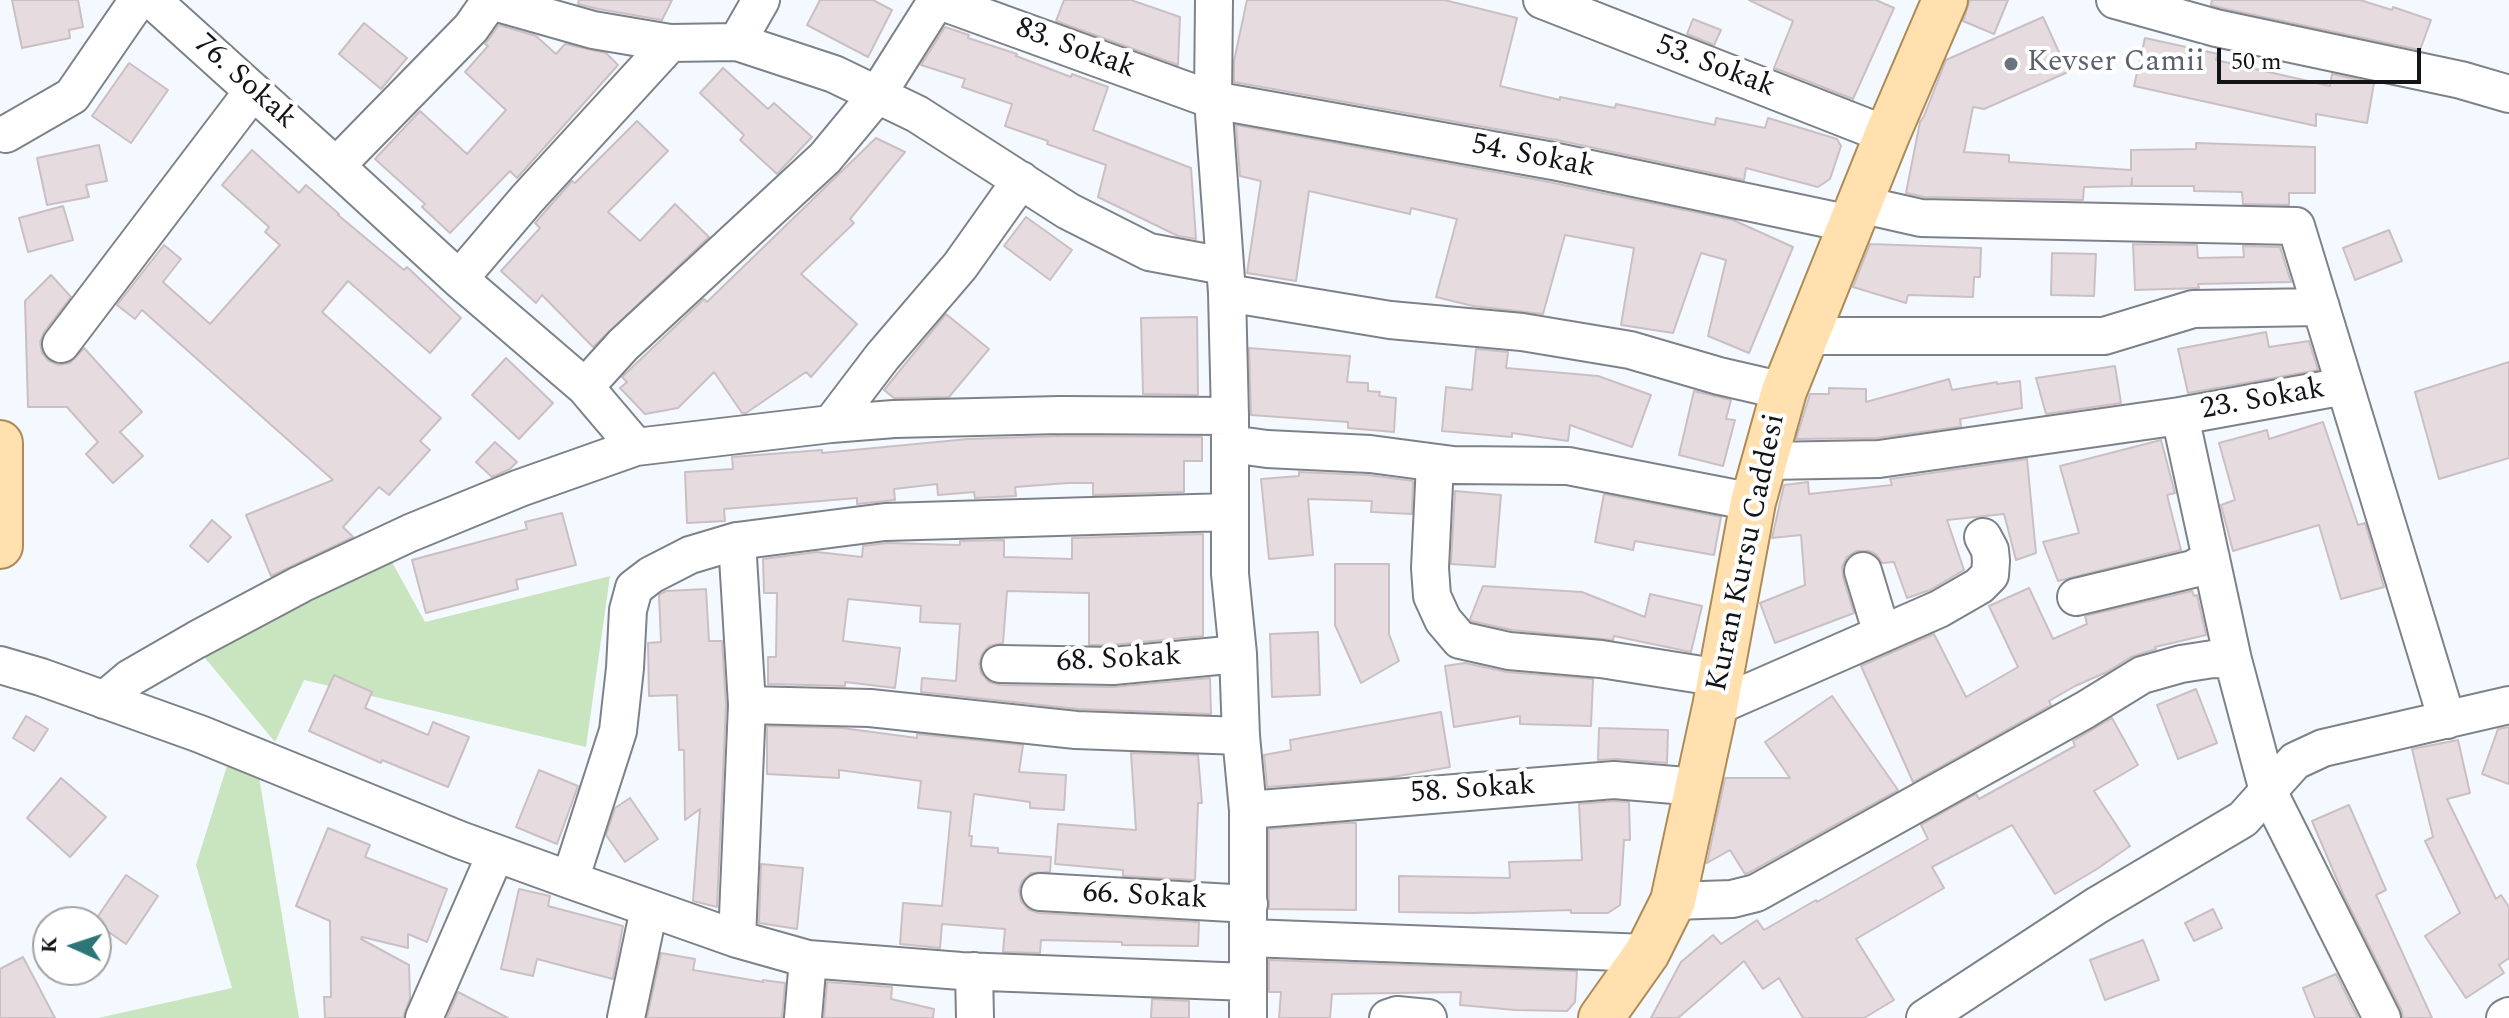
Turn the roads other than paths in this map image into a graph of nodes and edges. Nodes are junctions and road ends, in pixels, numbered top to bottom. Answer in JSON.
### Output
{"nodes":[{"id":1,"x":138,"y":0,"type":"edge"},
{"id":2,"x":152,"y":0,"type":"edge"},
{"id":3,"x":488,"y":0,"type":"edge"},
{"id":4,"x":761,"y":0,"type":"edge"},
{"id":5,"x":937,"y":0,"type":"edge"},
{"id":6,"x":1214,"y":0,"type":"edge"},
{"id":7,"x":1542,"y":0,"type":"edge"},
{"id":8,"x":2115,"y":0,"type":"edge"},
{"id":9,"x":1941,"y":1,"type":"edge"},
{"id":10,"x":575,"y":11,"type":"edge"},
{"id":11,"x":2220,"y":14,"type":"edge"},
{"id":12,"x":737,"y":42,"type":"junction"},
{"id":13,"x":670,"y":43,"type":"junction"},
{"id":14,"x":253,"y":91,"type":"junction"},
{"id":15,"x":2509,"y":94,"type":"edge"},
{"id":16,"x":877,"y":95,"type":"junction"},
{"id":17,"x":1213,"y":100,"type":"junction"},
{"id":18,"x":6,"y":134,"type":"dead end"},
{"id":19,"x":1887,"y":135,"type":"junction"},
{"id":20,"x":336,"y":166,"type":"junction"},
{"id":21,"x":1021,"y":180,"type":"junction"},
{"id":22,"x":1855,"y":214,"type":"junction"},
{"id":23,"x":459,"y":279,"type":"junction"},
{"id":24,"x":1225,"y":279,"type":"junction"},
{"id":25,"x":2321,"y":307,"type":"junction"},
{"id":26,"x":1806,"y":336,"type":"junction"},
{"id":27,"x":61,"y":344,"type":"dead end"},
{"id":28,"x":2345,"y":386,"type":"junction"},
{"id":29,"x":585,"y":387,"type":"junction"},
{"id":30,"x":1784,"y":391,"type":"junction"},
{"id":31,"x":2180,"y":416,"type":"junction"},
{"id":32,"x":831,"y":424,"type":"junction"},
{"id":33,"x":1231,"y":430,"type":"junction"},
{"id":34,"x":0,"y":443,"type":"edge"},
{"id":35,"x":636,"y":447,"type":"junction"},
{"id":36,"x":1766,"y":461,"type":"junction"},
{"id":37,"x":1435,"y":463,"type":"junction"},
{"id":38,"x":1753,"y":502,"type":"junction"},
{"id":39,"x":1229,"y":512,"type":"junction"},
{"id":40,"x":1983,"y":537,"type":"dead end"},
{"id":41,"x":737,"y":541,"type":"junction"},
{"id":42,"x":0,"y":546,"type":"edge"},
{"id":43,"x":2211,"y":558,"type":"junction"},
{"id":44,"x":1863,"y":571,"type":"dead end"},
{"id":45,"x":2076,"y":597,"type":"dead end"},
{"id":46,"x":1882,"y":634,"type":"junction"},
{"id":47,"x":1238,"y":654,"type":"junction"},
{"id":48,"x":2233,"y":660,"type":"junction"},
{"id":49,"x":1000,"y":664,"type":"dead end"},
{"id":50,"x":0,"y":665,"type":"edge"},
{"id":51,"x":1718,"y":693,"type":"junction"},
{"id":52,"x":104,"y":700,"type":"junction"},
{"id":53,"x":747,"y":705,"type":"junction"},
{"id":54,"x":2509,"y":705,"type":"edge"},
{"id":55,"x":2447,"y":720,"type":"junction"},
{"id":56,"x":1241,"y":736,"type":"junction"},
{"id":57,"x":1698,"y":787,"type":"junction"},
{"id":58,"x":2268,"y":791,"type":"junction"},
{"id":59,"x":1248,"y":810,"type":"junction"},
{"id":60,"x":496,"y":853,"type":"junction"},
{"id":61,"x":570,"y":880,"type":"junction"},
{"id":62,"x":1040,"y":892,"type":"dead end"},
{"id":63,"x":1673,"y":901,"type":"junction"},
{"id":64,"x":649,"y":909,"type":"junction"},
{"id":65,"x":1249,"y":921,"type":"junction"},
{"id":66,"x":737,"y":939,"type":"junction"},
{"id":67,"x":1647,"y":953,"type":"junction"},
{"id":68,"x":808,"y":959,"type":"junction"},
{"id":69,"x":974,"y":971,"type":"junction"},
{"id":70,"x":1248,"y":982,"type":"junction"},
{"id":71,"x":1971,"y":1006,"type":"edge"},
{"id":72,"x":424,"y":1018,"type":"edge"},
{"id":73,"x":626,"y":1018,"type":"edge"},
{"id":74,"x":803,"y":1018,"type":"edge"},
{"id":75,"x":975,"y":1018,"type":"edge"},
{"id":76,"x":1248,"y":1018,"type":"edge"},
{"id":77,"x":1388,"y":1018,"type":"edge"},
{"id":78,"x":1428,"y":1018,"type":"edge"},
{"id":79,"x":1601,"y":1018,"type":"edge"},
{"id":80,"x":1925,"y":1018,"type":"edge"},
{"id":81,"x":2382,"y":1018,"type":"edge"}],
"edges":[{"from":1,"to":18,"type":"street"},
{"from":2,"to":14,"type":"street","name":"76. Sokak"},
{"from":3,"to":10,"type":"street"},
{"from":3,"to":20,"type":"street"},
{"from":4,"to":12,"type":"street"},
{"from":5,"to":16,"type":"street"},
{"from":5,"to":17,"type":"street","name":"83. Sokak"},
{"from":6,"to":17,"type":"street"},
{"from":7,"to":19,"type":"street","name":"53. Sokak"},
{"from":8,"to":11,"type":"street"},
{"from":9,"to":19,"type":"main road","name":"Kuran Kursu Caddesi"},
{"from":10,"to":13,"type":"street"},
{"from":11,"to":15,"type":"street"},
{"from":12,"to":13,"type":"street"},
{"from":12,"to":16,"type":"street"},
{"from":13,"to":23,"type":"street"},
{"from":14,"to":20,"type":"street","name":"76. Sokak"},
{"from":14,"to":27,"type":"street"},
{"from":16,"to":21,"type":"street"},
{"from":16,"to":29,"type":"street"},
{"from":17,"to":22,"type":"street","name":"54. Sokak"},
{"from":17,"to":24,"type":"street"},
{"from":19,"to":22,"type":"main road","name":"Kuran Kursu Caddesi"},
{"from":20,"to":23,"type":"street","name":"76. Sokak"},
{"from":21,"to":24,"type":"street"},
{"from":21,"to":32,"type":"street"},
{"from":22,"to":25,"type":"street","name":"54. Sokak"},
{"from":22,"to":26,"type":"main road","name":"Kuran Kursu Caddesi"},
{"from":23,"to":29,"type":"street","name":"76. Sokak"},
{"from":24,"to":30,"type":"street"},
{"from":24,"to":33,"type":"street"},
{"from":25,"to":26,"type":"street"},
{"from":25,"to":28,"type":"street"},
{"from":26,"to":30,"type":"main road","name":"Kuran Kursu Caddesi"},
{"from":28,"to":31,"type":"street","name":"23. Sokak"},
{"from":28,"to":55,"type":"street"},
{"from":29,"to":35,"type":"street","name":"76. Sokak"},
{"from":30,"to":36,"type":"main road","name":"Kuran Kursu Caddesi"},
{"from":31,"to":36,"type":"street","name":"23. Sokak"},
{"from":31,"to":43,"type":"street"},
{"from":32,"to":33,"type":"street"},
{"from":32,"to":35,"type":"street"},
{"from":33,"to":37,"type":"street"},
{"from":33,"to":39,"type":"street"},
{"from":34,"to":42,"type":"main road"},
{"from":35,"to":52,"type":"street"},
{"from":36,"to":38,"type":"main road","name":"Kuran Kursu Caddesi"},
{"from":37,"to":38,"type":"street"},
{"from":37,"to":51,"type":"street"},
{"from":38,"to":51,"type":"main road","name":"Kuran Kursu Caddesi"},
{"from":39,"to":41,"type":"street"},
{"from":39,"to":47,"type":"street"},
{"from":40,"to":46,"type":"street"},
{"from":41,"to":53,"type":"street"},
{"from":41,"to":61,"type":"street"},
{"from":43,"to":45,"type":"street"},
{"from":43,"to":48,"type":"street"},
{"from":44,"to":46,"type":"street"},
{"from":46,"to":51,"type":"street"},
{"from":47,"to":49,"type":"street","name":"68. Sokak"},
{"from":47,"to":56,"type":"street"},
{"from":48,"to":58,"type":"street"},
{"from":48,"to":63,"type":"street"},
{"from":50,"to":52,"type":"street"},
{"from":51,"to":57,"type":"main road","name":"Kuran Kursu Caddesi"},
{"from":52,"to":60,"type":"street"},
{"from":53,"to":56,"type":"street"},
{"from":53,"to":66,"type":"street"},
{"from":54,"to":55,"type":"street"},
{"from":55,"to":58,"type":"street"},
{"from":56,"to":59,"type":"street"},
{"from":57,"to":59,"type":"street","name":"58. Sokak"},
{"from":57,"to":63,"type":"main road","name":"Kuran Kursu Caddesi"},
{"from":58,"to":71,"type":"street"},
{"from":58,"to":81,"type":"street"},
{"from":59,"to":65,"type":"street"},
{"from":60,"to":61,"type":"street"},
{"from":60,"to":72,"type":"street"},
{"from":61,"to":64,"type":"street"},
{"from":62,"to":65,"type":"street","name":"66. Sokak"},
{"from":63,"to":67,"type":"main road","name":"Kuran Kursu Caddesi"},
{"from":64,"to":66,"type":"street"},
{"from":64,"to":73,"type":"street"},
{"from":65,"to":67,"type":"street","name":"66. Sokak"},
{"from":65,"to":70,"type":"street"},
{"from":66,"to":68,"type":"street"},
{"from":67,"to":79,"type":"main road","name":"Kuran Kursu Caddesi"},
{"from":68,"to":69,"type":"street"},
{"from":68,"to":74,"type":"street"},
{"from":69,"to":70,"type":"street"},
{"from":69,"to":75,"type":"street"},
{"from":70,"to":76,"type":"street"},
{"from":71,"to":80,"type":"street"},
{"from":77,"to":78,"type":"street"}]}
